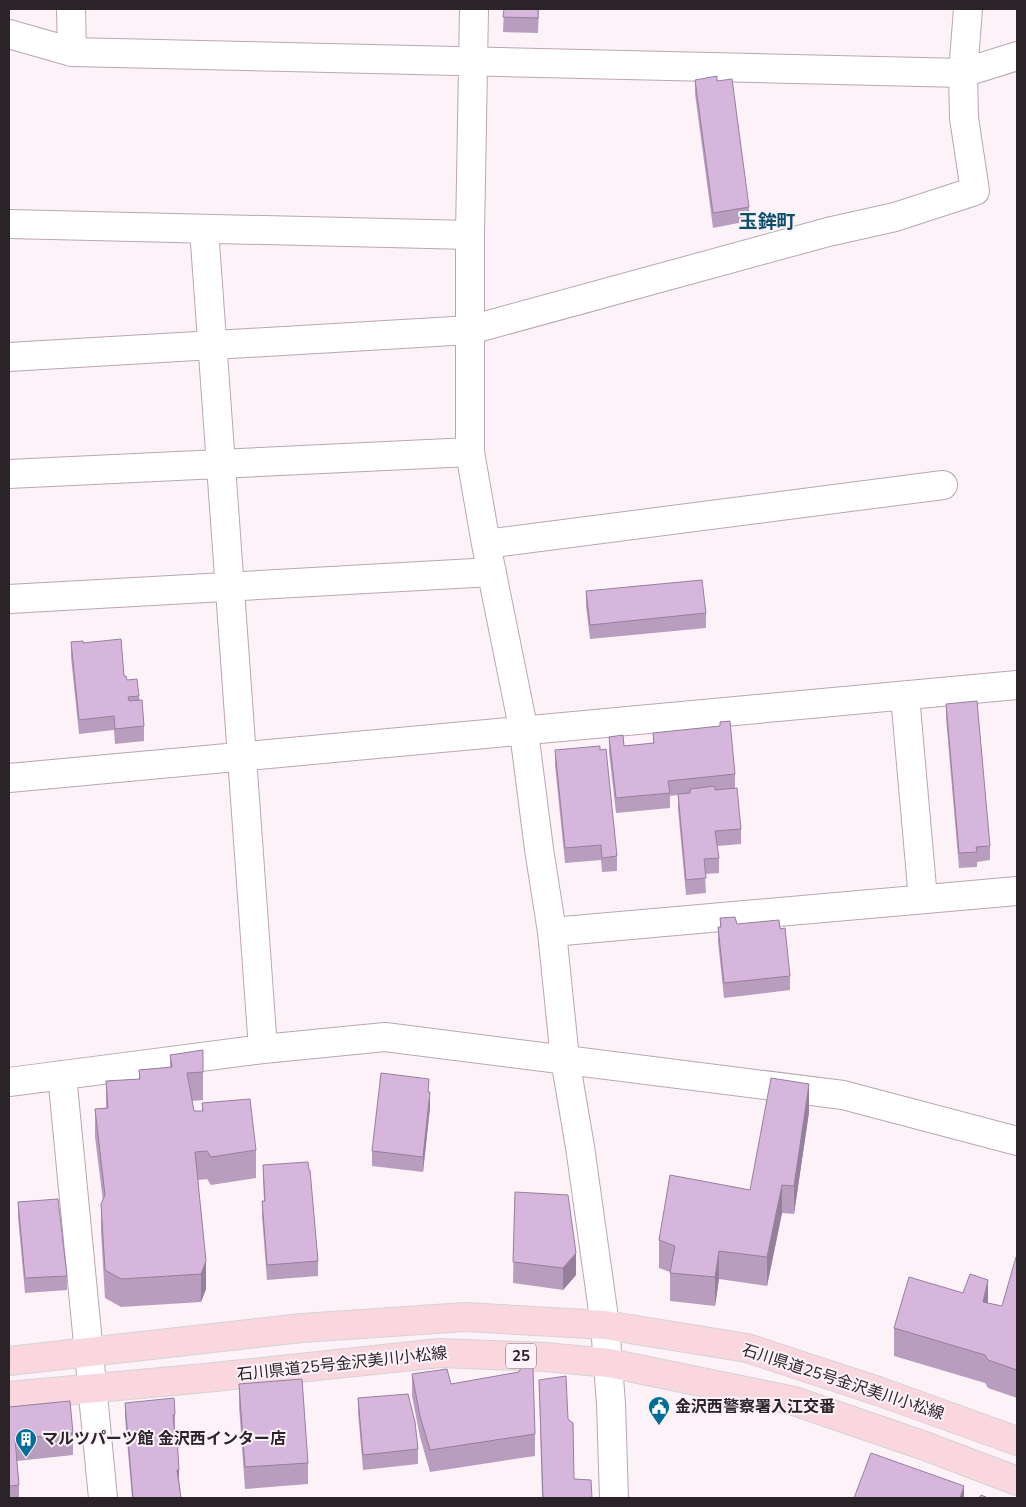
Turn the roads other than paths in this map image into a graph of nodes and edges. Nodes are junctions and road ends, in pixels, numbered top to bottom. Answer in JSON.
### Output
{"nodes":[{"id":1,"x":71,"y":9,"type":"edge"},
{"id":2,"x":474,"y":9,"type":"edge"},
{"id":3,"x":968,"y":9,"type":"edge"},
{"id":4,"x":9,"y":34,"type":"edge"},
{"id":5,"x":72,"y":52,"type":"junction"},
{"id":6,"x":1017,"y":56,"type":"edge"},
{"id":7,"x":473,"y":62,"type":"junction"},
{"id":8,"x":963,"y":73,"type":"junction"},
{"id":9,"x":9,"y":224,"type":"edge"},
{"id":10,"x":204,"y":228,"type":"junction"},
{"id":11,"x":470,"y":235,"type":"junction"},
{"id":12,"x":470,"y":330,"type":"junction"},
{"id":13,"x":212,"y":345,"type":"junction"},
{"id":14,"x":9,"y":357,"type":"edge"},
{"id":15,"x":470,"y":452,"type":"junction"},
{"id":16,"x":221,"y":464,"type":"junction"},
{"id":17,"x":9,"y":474,"type":"edge"},
{"id":18,"x":943,"y":485,"type":"dead end"},
{"id":19,"x":486,"y":544,"type":"junction"},
{"id":20,"x":492,"y":572,"type":"junction"},
{"id":21,"x":230,"y":586,"type":"junction"},
{"id":22,"x":9,"y":599,"type":"edge"},
{"id":23,"x":1017,"y":685,"type":"edge"},
{"id":24,"x":905,"y":696,"type":"junction"},
{"id":25,"x":524,"y":732,"type":"junction"},
{"id":26,"x":242,"y":758,"type":"junction"},
{"id":27,"x":9,"y":778,"type":"edge"},
{"id":28,"x":1017,"y":891,"type":"edge"},
{"id":29,"x":923,"y":900,"type":"junction"},
{"id":30,"x":552,"y":932,"type":"junction"},
{"id":31,"x":263,"y":1049,"type":"junction"},
{"id":32,"x":565,"y":1059,"type":"junction"},
{"id":33,"x":62,"y":1075,"type":"junction"},
{"id":34,"x":9,"y":1082,"type":"edge"},
{"id":35,"x":1017,"y":1141,"type":"edge"},
{"id":36,"x":605,"y":1325,"type":"junction"},
{"id":37,"x":89,"y":1352,"type":"junction"},
{"id":38,"x":9,"y":1361,"type":"edge"},
{"id":39,"x":609,"y":1363,"type":"junction"},
{"id":40,"x":93,"y":1389,"type":"junction"},
{"id":41,"x":9,"y":1396,"type":"edge"},
{"id":42,"x":1017,"y":1441,"type":"edge"},
{"id":43,"x":1017,"y":1482,"type":"edge"},
{"id":44,"x":103,"y":1498,"type":"edge"},
{"id":45,"x":614,"y":1498,"type":"edge"}],
"edges":[{"from":1,"to":5,"type":"street"},
{"from":2,"to":7,"type":"street"},
{"from":3,"to":8,"type":"street"},
{"from":4,"to":5,"type":"street"},
{"from":5,"to":7,"type":"street"},
{"from":6,"to":8,"type":"street"},
{"from":7,"to":8,"type":"street"},
{"from":7,"to":11,"type":"street"},
{"from":8,"to":12,"type":"street"},
{"from":9,"to":10,"type":"street"},
{"from":10,"to":11,"type":"street"},
{"from":10,"to":13,"type":"street"},
{"from":11,"to":12,"type":"street"},
{"from":12,"to":13,"type":"street"},
{"from":12,"to":15,"type":"street"},
{"from":13,"to":14,"type":"street"},
{"from":13,"to":16,"type":"street"},
{"from":15,"to":16,"type":"street"},
{"from":15,"to":19,"type":"street"},
{"from":16,"to":17,"type":"street"},
{"from":16,"to":21,"type":"street"},
{"from":18,"to":19,"type":"street"},
{"from":19,"to":20,"type":"street"},
{"from":20,"to":21,"type":"street"},
{"from":20,"to":25,"type":"street"},
{"from":21,"to":22,"type":"street"},
{"from":21,"to":26,"type":"street"},
{"from":23,"to":24,"type":"street"},
{"from":24,"to":25,"type":"street"},
{"from":24,"to":29,"type":"street"},
{"from":25,"to":26,"type":"street"},
{"from":25,"to":30,"type":"street"},
{"from":26,"to":27,"type":"street"},
{"from":26,"to":31,"type":"street"},
{"from":28,"to":29,"type":"street"},
{"from":29,"to":30,"type":"street"},
{"from":30,"to":32,"type":"street"},
{"from":31,"to":32,"type":"street"},
{"from":31,"to":33,"type":"street"},
{"from":32,"to":35,"type":"street"},
{"from":32,"to":36,"type":"street"},
{"from":33,"to":34,"type":"street"},
{"from":33,"to":37,"type":"street"},
{"from":36,"to":37,"type":"main road","name":"石川県道25号金沢美川小松線","number":"25"},
{"from":36,"to":39,"type":"street"},
{"from":36,"to":42,"type":"main road","name":"石川県道25号金沢美川小松線","number":"25"},
{"from":37,"to":38,"type":"main road","name":"石川県道25号金沢美川小松線","number":"25"},
{"from":37,"to":40,"type":"street"},
{"from":39,"to":40,"type":"main road","name":"石川県道25号金沢美川小松線","number":"25"},
{"from":39,"to":43,"type":"main road","name":"石川県道25号金沢美川小松線","number":"25"},
{"from":39,"to":45,"type":"street"},
{"from":40,"to":41,"type":"main road","name":"石川県道25号金沢美川小松線","number":"25"},
{"from":40,"to":44,"type":"street"}]}
